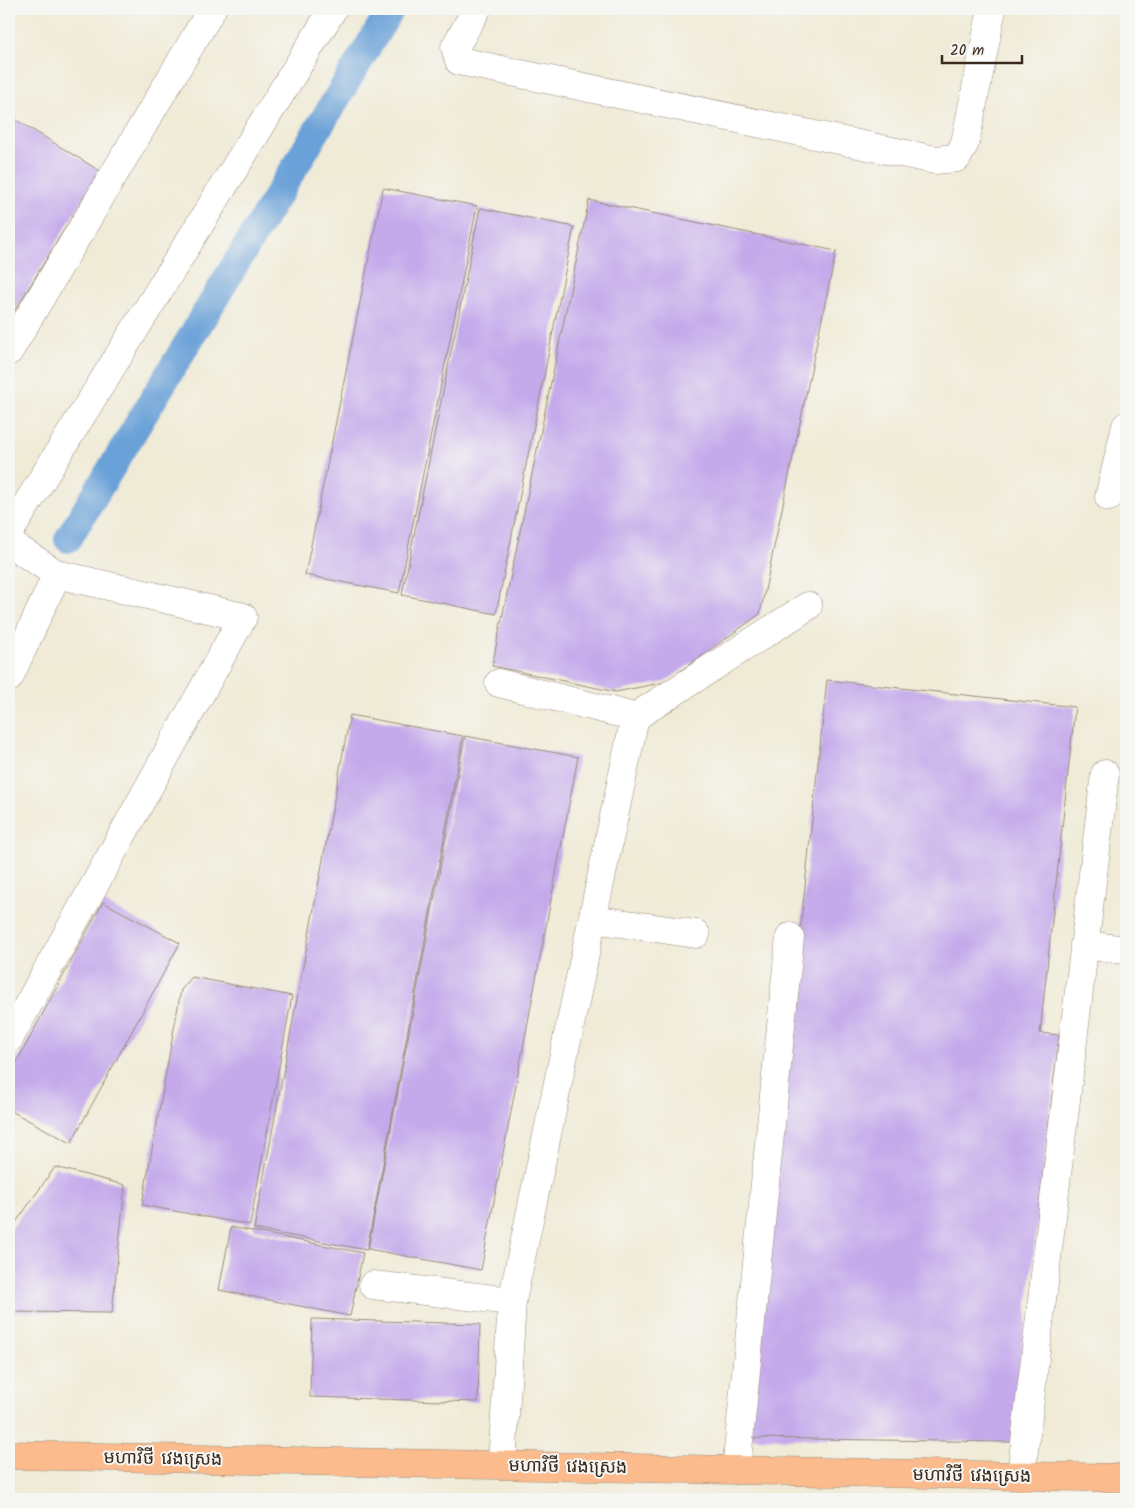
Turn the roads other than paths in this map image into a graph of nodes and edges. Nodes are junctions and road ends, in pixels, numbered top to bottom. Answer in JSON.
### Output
{"nodes":[{"id":1,"x":212,"y":9,"type":"edge"},
{"id":2,"x":333,"y":9,"type":"edge"},
{"id":3,"x":477,"y":9,"type":"edge"},
{"id":4,"x":992,"y":9,"type":"edge"},
{"id":5,"x":9,"y":351,"type":"edge"},
{"id":6,"x":1126,"y":426,"type":"edge"},
{"id":7,"x":1109,"y":497,"type":"dead end"},
{"id":8,"x":9,"y":533,"type":"edge"},
{"id":9,"x":9,"y":544,"type":"edge"},
{"id":10,"x":57,"y":574,"type":"junction"},
{"id":11,"x":808,"y":606,"type":"dead end"},
{"id":12,"x":9,"y":678,"type":"edge"},
{"id":13,"x":499,"y":683,"type":"dead end"},
{"id":14,"x":635,"y":718,"type":"junction"},
{"id":15,"x":1105,"y":774,"type":"dead end"},
{"id":16,"x":593,"y":919,"type":"junction"},
{"id":17,"x":696,"y":934,"type":"dead end"},
{"id":18,"x":790,"y":937,"type":"dead end"},
{"id":19,"x":1084,"y":945,"type":"junction"},
{"id":20,"x":1126,"y":950,"type":"edge"},
{"id":21,"x":9,"y":1039,"type":"edge"},
{"id":22,"x":373,"y":1285,"type":"dead end"},
{"id":23,"x":512,"y":1301,"type":"junction"},
{"id":24,"x":9,"y":1455,"type":"edge"},
{"id":25,"x":502,"y":1465,"type":"junction"},
{"id":26,"x":736,"y":1470,"type":"junction"},
{"id":27,"x":1021,"y":1476,"type":"junction"},
{"id":28,"x":1126,"y":1478,"type":"edge"}],
"edges":[{"from":1,"to":5,"type":"street"},
{"from":2,"to":8,"type":"street"},
{"from":3,"to":4,"type":"street"},
{"from":6,"to":7,"type":"street"},
{"from":9,"to":10,"type":"street"},
{"from":10,"to":12,"type":"street"},
{"from":10,"to":21,"type":"street"},
{"from":11,"to":14,"type":"street"},
{"from":13,"to":14,"type":"street"},
{"from":14,"to":16,"type":"street"},
{"from":15,"to":19,"type":"street"},
{"from":16,"to":17,"type":"street"},
{"from":16,"to":23,"type":"street"},
{"from":18,"to":26,"type":"street"},
{"from":19,"to":20,"type":"street"},
{"from":19,"to":27,"type":"street"},
{"from":22,"to":23,"type":"street"},
{"from":23,"to":25,"type":"street"},
{"from":24,"to":25,"type":"main road","name":"មហាវិថី វេងស្រេង"},
{"from":25,"to":26,"type":"main road","name":"មហាវិថី វេងស្រេង"},
{"from":26,"to":27,"type":"main road","name":"មហាវិថី វេងស្រេង"},
{"from":27,"to":28,"type":"main road","name":"មហាវិថី វេងស្រេង"}]}
